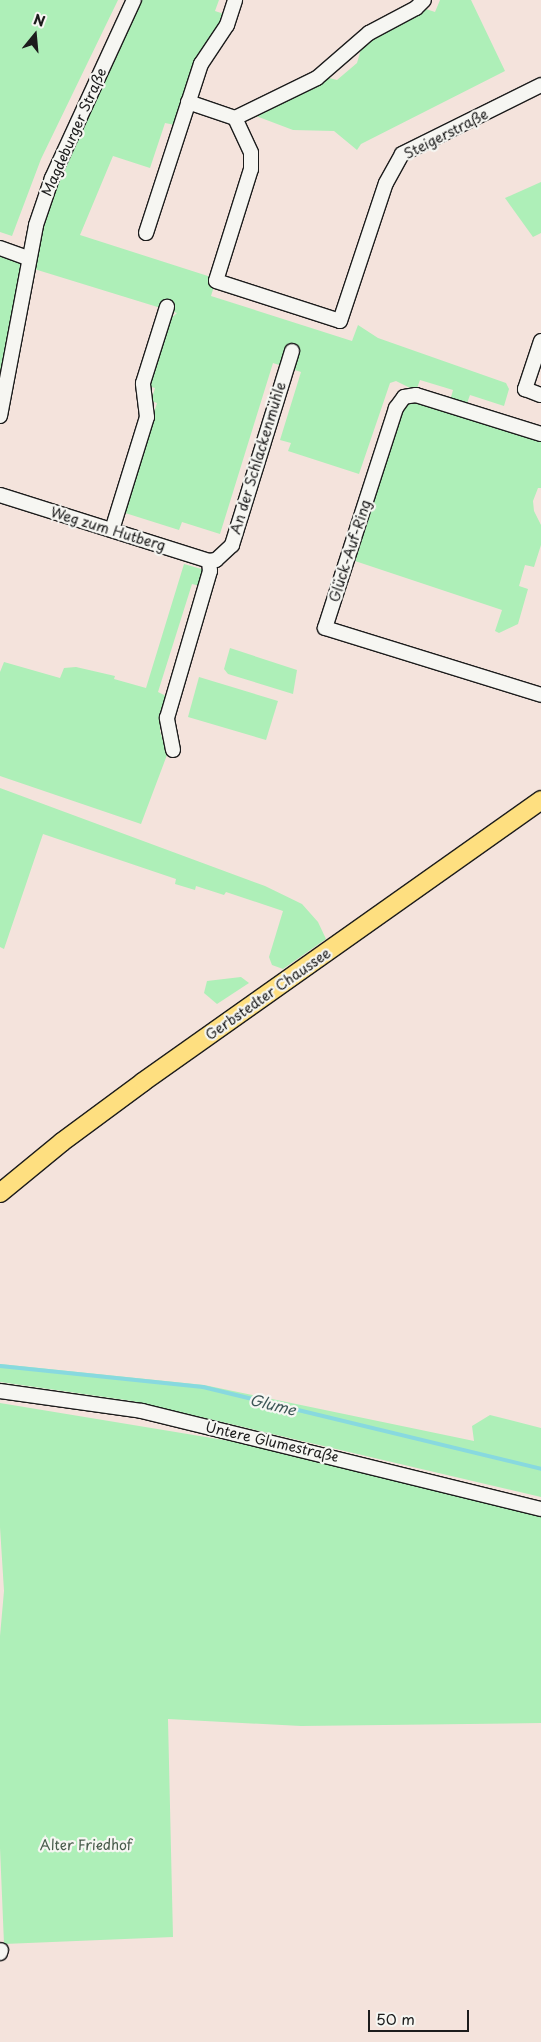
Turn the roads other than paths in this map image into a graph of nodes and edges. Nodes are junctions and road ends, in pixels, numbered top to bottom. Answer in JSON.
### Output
{"nodes":[{"id":1,"x":134,"y":0,"type":"edge"},
{"id":2,"x":235,"y":0,"type":"edge"},
{"id":3,"x":424,"y":0,"type":"edge"},
{"id":4,"x":541,"y":85,"type":"edge"},
{"id":5,"x":188,"y":102,"type":"junction"},
{"id":6,"x":235,"y":118,"type":"junction"},
{"id":7,"x":146,"y":233,"type":"dead end"},
{"id":8,"x":0,"y":248,"type":"edge"},
{"id":9,"x":27,"y":258,"type":"junction"},
{"id":10,"x":167,"y":307,"type":"dead end"},
{"id":11,"x":541,"y":341,"type":"edge"},
{"id":12,"x":292,"y":351,"type":"dead end"},
{"id":13,"x":541,"y":395,"type":"edge"},
{"id":14,"x":0,"y":416,"type":"edge"},
{"id":15,"x":541,"y":434,"type":"edge"},
{"id":16,"x":0,"y":495,"type":"edge"},
{"id":17,"x":112,"y":530,"type":"junction"},
{"id":18,"x":212,"y":560,"type":"junction"},
{"id":19,"x":541,"y":695,"type":"edge"},
{"id":20,"x":173,"y":750,"type":"dead end"},
{"id":21,"x":541,"y":800,"type":"edge"},
{"id":22,"x":0,"y":1194,"type":"edge"},
{"id":23,"x":0,"y":1391,"type":"edge"},
{"id":24,"x":541,"y":1509,"type":"edge"}],
"edges":[{"from":1,"to":9,"type":"street","name":"Magdeburger Straße"},
{"from":2,"to":5,"type":"street"},
{"from":3,"to":6,"type":"street"},
{"from":4,"to":6,"type":"street","name":"Steigerstraße"},
{"from":5,"to":6,"type":"street"},
{"from":5,"to":7,"type":"street"},
{"from":8,"to":9,"type":"street"},
{"from":9,"to":14,"type":"street","name":"Magdeburger Straße"},
{"from":10,"to":17,"type":"street"},
{"from":11,"to":13,"type":"street"},
{"from":12,"to":18,"type":"street","name":"An der Schlackenmühle"},
{"from":15,"to":19,"type":"street","name":"Glück-Auf-Ring"},
{"from":16,"to":17,"type":"street","name":"Weg zum Hutberg"},
{"from":17,"to":18,"type":"street","name":"Weg zum Hutberg"},
{"from":18,"to":20,"type":"street"},
{"from":21,"to":22,"type":"main road","name":"Gerbstedter Chaussee"},
{"from":23,"to":24,"type":"street","name":"Untere Glumestraße"}]}
